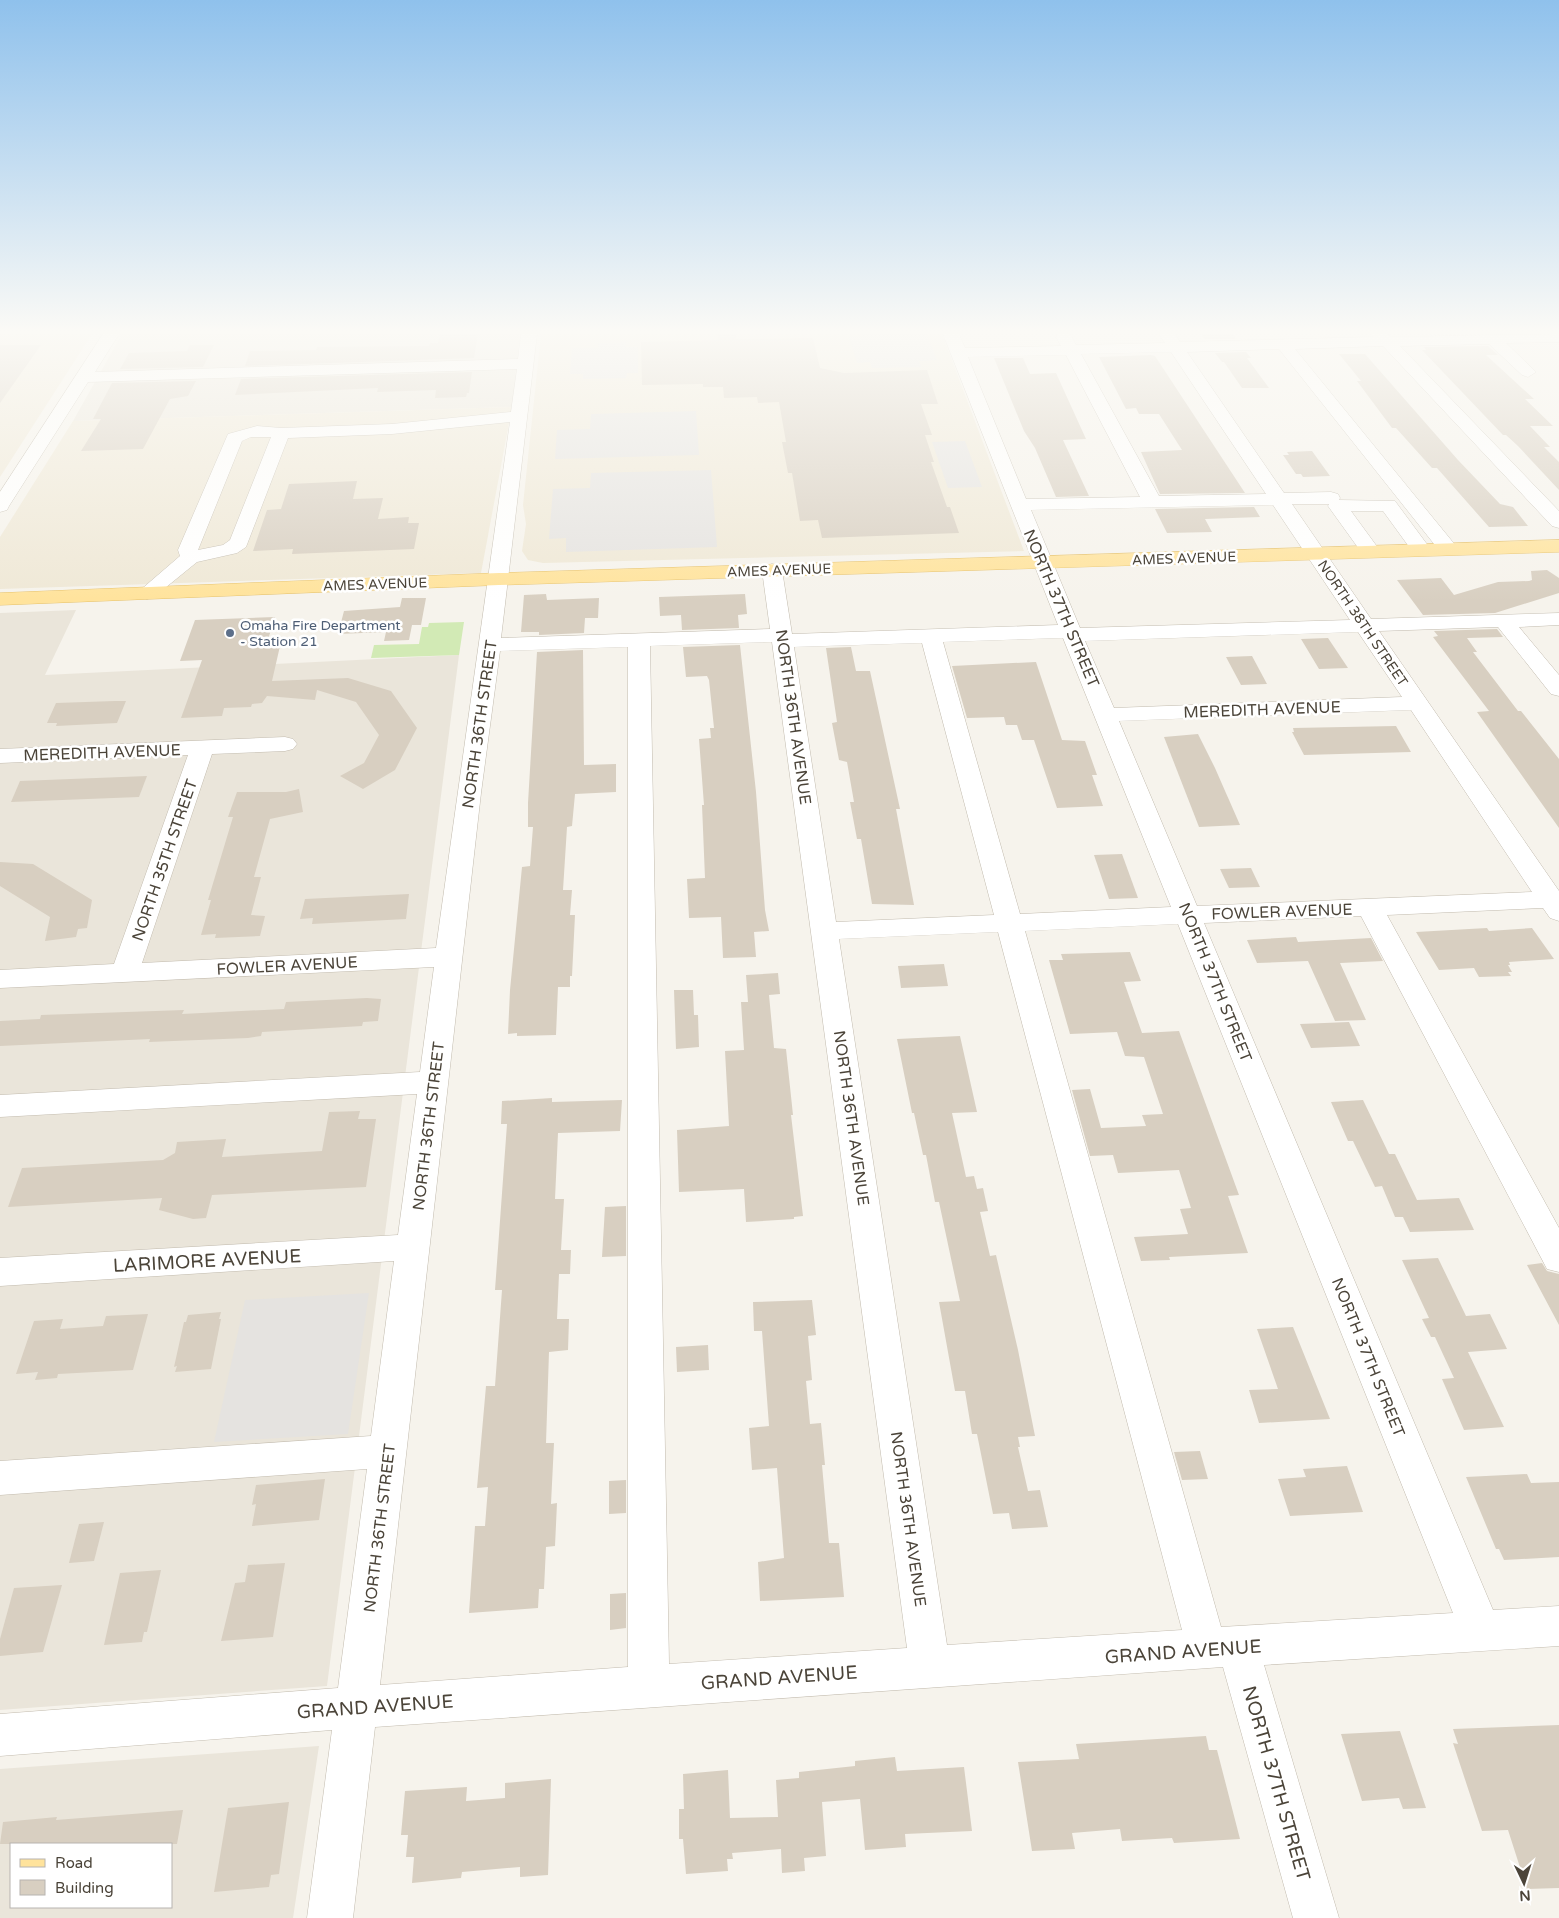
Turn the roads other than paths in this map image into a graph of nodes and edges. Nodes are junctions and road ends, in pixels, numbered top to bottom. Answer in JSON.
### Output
{"nodes":[{"id":1,"x":50,"y":424,"type":"edge"},
{"id":2,"x":446,"y":424,"type":"edge"},
{"id":3,"x":518,"y":424,"type":"edge"},
{"id":4,"x":986,"y":424,"type":"edge"},
{"id":5,"x":1110,"y":424,"type":"edge"},
{"id":6,"x":1227,"y":424,"type":"edge"},
{"id":7,"x":1347,"y":424,"type":"edge"},
{"id":8,"x":1465,"y":424,"type":"edge"},
{"id":9,"x":281,"y":433,"type":"junction"},
{"id":10,"x":9,"y":479,"type":"edge"},
{"id":11,"x":263,"y":480,"type":"junction"},
{"id":12,"x":216,"y":481,"type":"junction"},
{"id":13,"x":1278,"y":499,"type":"junction"},
{"id":14,"x":1409,"y":500,"type":"junction"},
{"id":15,"x":1152,"y":501,"type":"junction"},
{"id":16,"x":1387,"y":502,"type":"junction"},
{"id":17,"x":1019,"y":505,"type":"junction"},
{"id":18,"x":1336,"y":505,"type":"junction"},
{"id":19,"x":0,"y":506,"type":"edge"},
{"id":20,"x":1559,"y":522,"type":"edge"},
{"id":21,"x":1559,"y":546,"type":"edge"},
{"id":22,"x":1367,"y":547,"type":"junction"},
{"id":23,"x":1422,"y":550,"type":"junction"},
{"id":24,"x":1449,"y":550,"type":"junction"},
{"id":25,"x":1316,"y":554,"type":"junction"},
{"id":26,"x":190,"y":558,"type":"junction"},
{"id":27,"x":1042,"y":563,"type":"junction"},
{"id":28,"x":772,"y":570,"type":"junction"},
{"id":29,"x":499,"y":579,"type":"junction"},
{"id":30,"x":147,"y":593,"type":"junction"},
{"id":31,"x":0,"y":599,"type":"edge"},
{"id":32,"x":1559,"y":619,"type":"edge"},
{"id":33,"x":1503,"y":620,"type":"junction"},
{"id":34,"x":1364,"y":625,"type":"junction"},
{"id":35,"x":1072,"y":633,"type":"junction"},
{"id":36,"x":931,"y":636,"type":"junction"},
{"id":37,"x":782,"y":638,"type":"junction"},
{"id":38,"x":639,"y":640,"type":"junction"},
{"id":39,"x":490,"y":645,"type":"junction"},
{"id":40,"x":1559,"y":689,"type":"edge"},
{"id":41,"x":1417,"y":703,"type":"junction"},
{"id":42,"x":1106,"y":715,"type":"junction"},
{"id":43,"x":285,"y":744,"type":"dead end"},
{"id":44,"x":203,"y":747,"type":"junction"},
{"id":45,"x":0,"y":756,"type":"edge"},
{"id":46,"x":1556,"y":904,"type":"edge"},
{"id":47,"x":1369,"y":907,"type":"junction"},
{"id":48,"x":1189,"y":915,"type":"junction"},
{"id":49,"x":1009,"y":923,"type":"junction"},
{"id":50,"x":826,"y":931,"type":"junction"},
{"id":51,"x":449,"y":957,"type":"junction"},
{"id":52,"x":125,"y":973,"type":"junction"},
{"id":53,"x":0,"y":979,"type":"edge"},
{"id":54,"x":434,"y":1082,"type":"junction"},
{"id":55,"x":0,"y":1106,"type":"edge"},
{"id":56,"x":414,"y":1247,"type":"junction"},
{"id":57,"x":1559,"y":1259,"type":"edge"},
{"id":58,"x":0,"y":1272,"type":"edge"},
{"id":59,"x":388,"y":1452,"type":"junction"},
{"id":60,"x":0,"y":1478,"type":"edge"},
{"id":61,"x":1559,"y":1626,"type":"edge"},
{"id":62,"x":1481,"y":1631,"type":"junction"},
{"id":63,"x":1223,"y":1648,"type":"junction"},
{"id":64,"x":930,"y":1667,"type":"junction"},
{"id":65,"x":649,"y":1687,"type":"junction"},
{"id":66,"x":356,"y":1707,"type":"junction"},
{"id":67,"x":0,"y":1735,"type":"edge"},
{"id":68,"x":330,"y":1918,"type":"edge"},
{"id":69,"x":1316,"y":1918,"type":"edge"}],
"edges":[{"from":1,"to":10,"type":"street"},
{"from":2,"to":9,"type":"street"},
{"from":3,"to":29,"type":"street","name":"NORTH 36TH STREET"},
{"from":4,"to":17,"type":"street","name":"NORTH 37TH STREET"},
{"from":5,"to":15,"type":"street"},
{"from":6,"to":13,"type":"street","name":"NORTH 38TH STREET"},
{"from":7,"to":14,"type":"street"},
{"from":8,"to":20,"type":"street"},
{"from":9,"to":11,"type":"street"},
{"from":9,"to":12,"type":"street"},
{"from":10,"to":19,"type":"street"},
{"from":11,"to":12,"type":"street"},
{"from":11,"to":26,"type":"street"},
{"from":12,"to":26,"type":"street"},
{"from":13,"to":15,"type":"street"},
{"from":13,"to":18,"type":"street"},
{"from":13,"to":25,"type":"street","name":"NORTH 38TH STREET"},
{"from":14,"to":16,"type":"street"},
{"from":14,"to":24,"type":"street"},
{"from":15,"to":17,"type":"street"},
{"from":16,"to":18,"type":"street"},
{"from":16,"to":23,"type":"street"},
{"from":17,"to":27,"type":"street","name":"NORTH 37TH STREET"},
{"from":18,"to":22,"type":"street"},
{"from":21,"to":24,"type":"main road","name":"AMES AVENUE"},
{"from":22,"to":23,"type":"main road","name":"AMES AVENUE"},
{"from":22,"to":25,"type":"main road","name":"AMES AVENUE"},
{"from":23,"to":24,"type":"main road","name":"AMES AVENUE"},
{"from":25,"to":27,"type":"main road","name":"AMES AVENUE"},
{"from":25,"to":34,"type":"street","name":"NORTH 38TH STREET"},
{"from":26,"to":30,"type":"street"},
{"from":27,"to":28,"type":"main road","name":"AMES AVENUE"},
{"from":27,"to":35,"type":"street","name":"NORTH 37TH STREET"},
{"from":28,"to":29,"type":"main road","name":"AMES AVENUE"},
{"from":28,"to":37,"type":"street","name":"NORTH 36TH AVENUE"},
{"from":29,"to":30,"type":"main road","name":"AMES AVENUE"},
{"from":29,"to":39,"type":"street","name":"NORTH 36TH STREET"},
{"from":30,"to":31,"type":"main road","name":"AMES AVENUE"},
{"from":32,"to":33,"type":"street"},
{"from":33,"to":34,"type":"street"},
{"from":33,"to":40,"type":"street"},
{"from":34,"to":35,"type":"street"},
{"from":34,"to":41,"type":"street","name":"NORTH 38TH STREET"},
{"from":35,"to":36,"type":"street"},
{"from":35,"to":42,"type":"street","name":"NORTH 37TH STREET"},
{"from":36,"to":37,"type":"street"},
{"from":36,"to":49,"type":"street","name":"NORTH 37TH STREET"},
{"from":37,"to":38,"type":"street"},
{"from":37,"to":50,"type":"street","name":"NORTH 36TH AVENUE"},
{"from":38,"to":39,"type":"street"},
{"from":38,"to":65,"type":"street"},
{"from":39,"to":51,"type":"street","name":"NORTH 36TH STREET"},
{"from":41,"to":42,"type":"street","name":"MEREDITH AVENUE"},
{"from":41,"to":46,"type":"street","name":"NORTH 38TH STREET"},
{"from":42,"to":48,"type":"street","name":"NORTH 37TH STREET"},
{"from":43,"to":44,"type":"street","name":"MEREDITH AVENUE"},
{"from":44,"to":45,"type":"street","name":"MEREDITH AVENUE"},
{"from":44,"to":52,"type":"street","name":"NORTH 35TH STREET"},
{"from":46,"to":47,"type":"street","name":"FOWLER AVENUE"},
{"from":47,"to":48,"type":"street","name":"FOWLER AVENUE"},
{"from":47,"to":57,"type":"street"},
{"from":48,"to":49,"type":"street","name":"FOWLER AVENUE"},
{"from":48,"to":62,"type":"street","name":"NORTH 37TH STREET"},
{"from":49,"to":50,"type":"street","name":"FOWLER AVENUE"},
{"from":49,"to":63,"type":"street","name":"NORTH 37TH STREET"},
{"from":50,"to":64,"type":"street","name":"NORTH 36TH AVENUE"},
{"from":51,"to":52,"type":"street","name":"FOWLER AVENUE"},
{"from":51,"to":54,"type":"street","name":"NORTH 36TH STREET"},
{"from":52,"to":53,"type":"street","name":"FOWLER AVENUE"},
{"from":54,"to":55,"type":"street"},
{"from":54,"to":56,"type":"street","name":"NORTH 36TH STREET"},
{"from":56,"to":58,"type":"street","name":"LARIMORE AVENUE"},
{"from":56,"to":59,"type":"street","name":"NORTH 36TH STREET"},
{"from":59,"to":60,"type":"street"},
{"from":59,"to":66,"type":"street","name":"NORTH 36TH STREET"},
{"from":61,"to":62,"type":"street","name":"GRAND AVENUE"},
{"from":62,"to":63,"type":"street","name":"GRAND AVENUE"},
{"from":63,"to":64,"type":"street","name":"GRAND AVENUE"},
{"from":63,"to":69,"type":"street","name":"NORTH 37TH STREET"},
{"from":64,"to":65,"type":"street","name":"GRAND AVENUE"},
{"from":65,"to":66,"type":"street","name":"GRAND AVENUE"},
{"from":66,"to":67,"type":"street","name":"GRAND AVENUE"},
{"from":66,"to":68,"type":"street","name":"NORTH 36TH STREET"}]}
